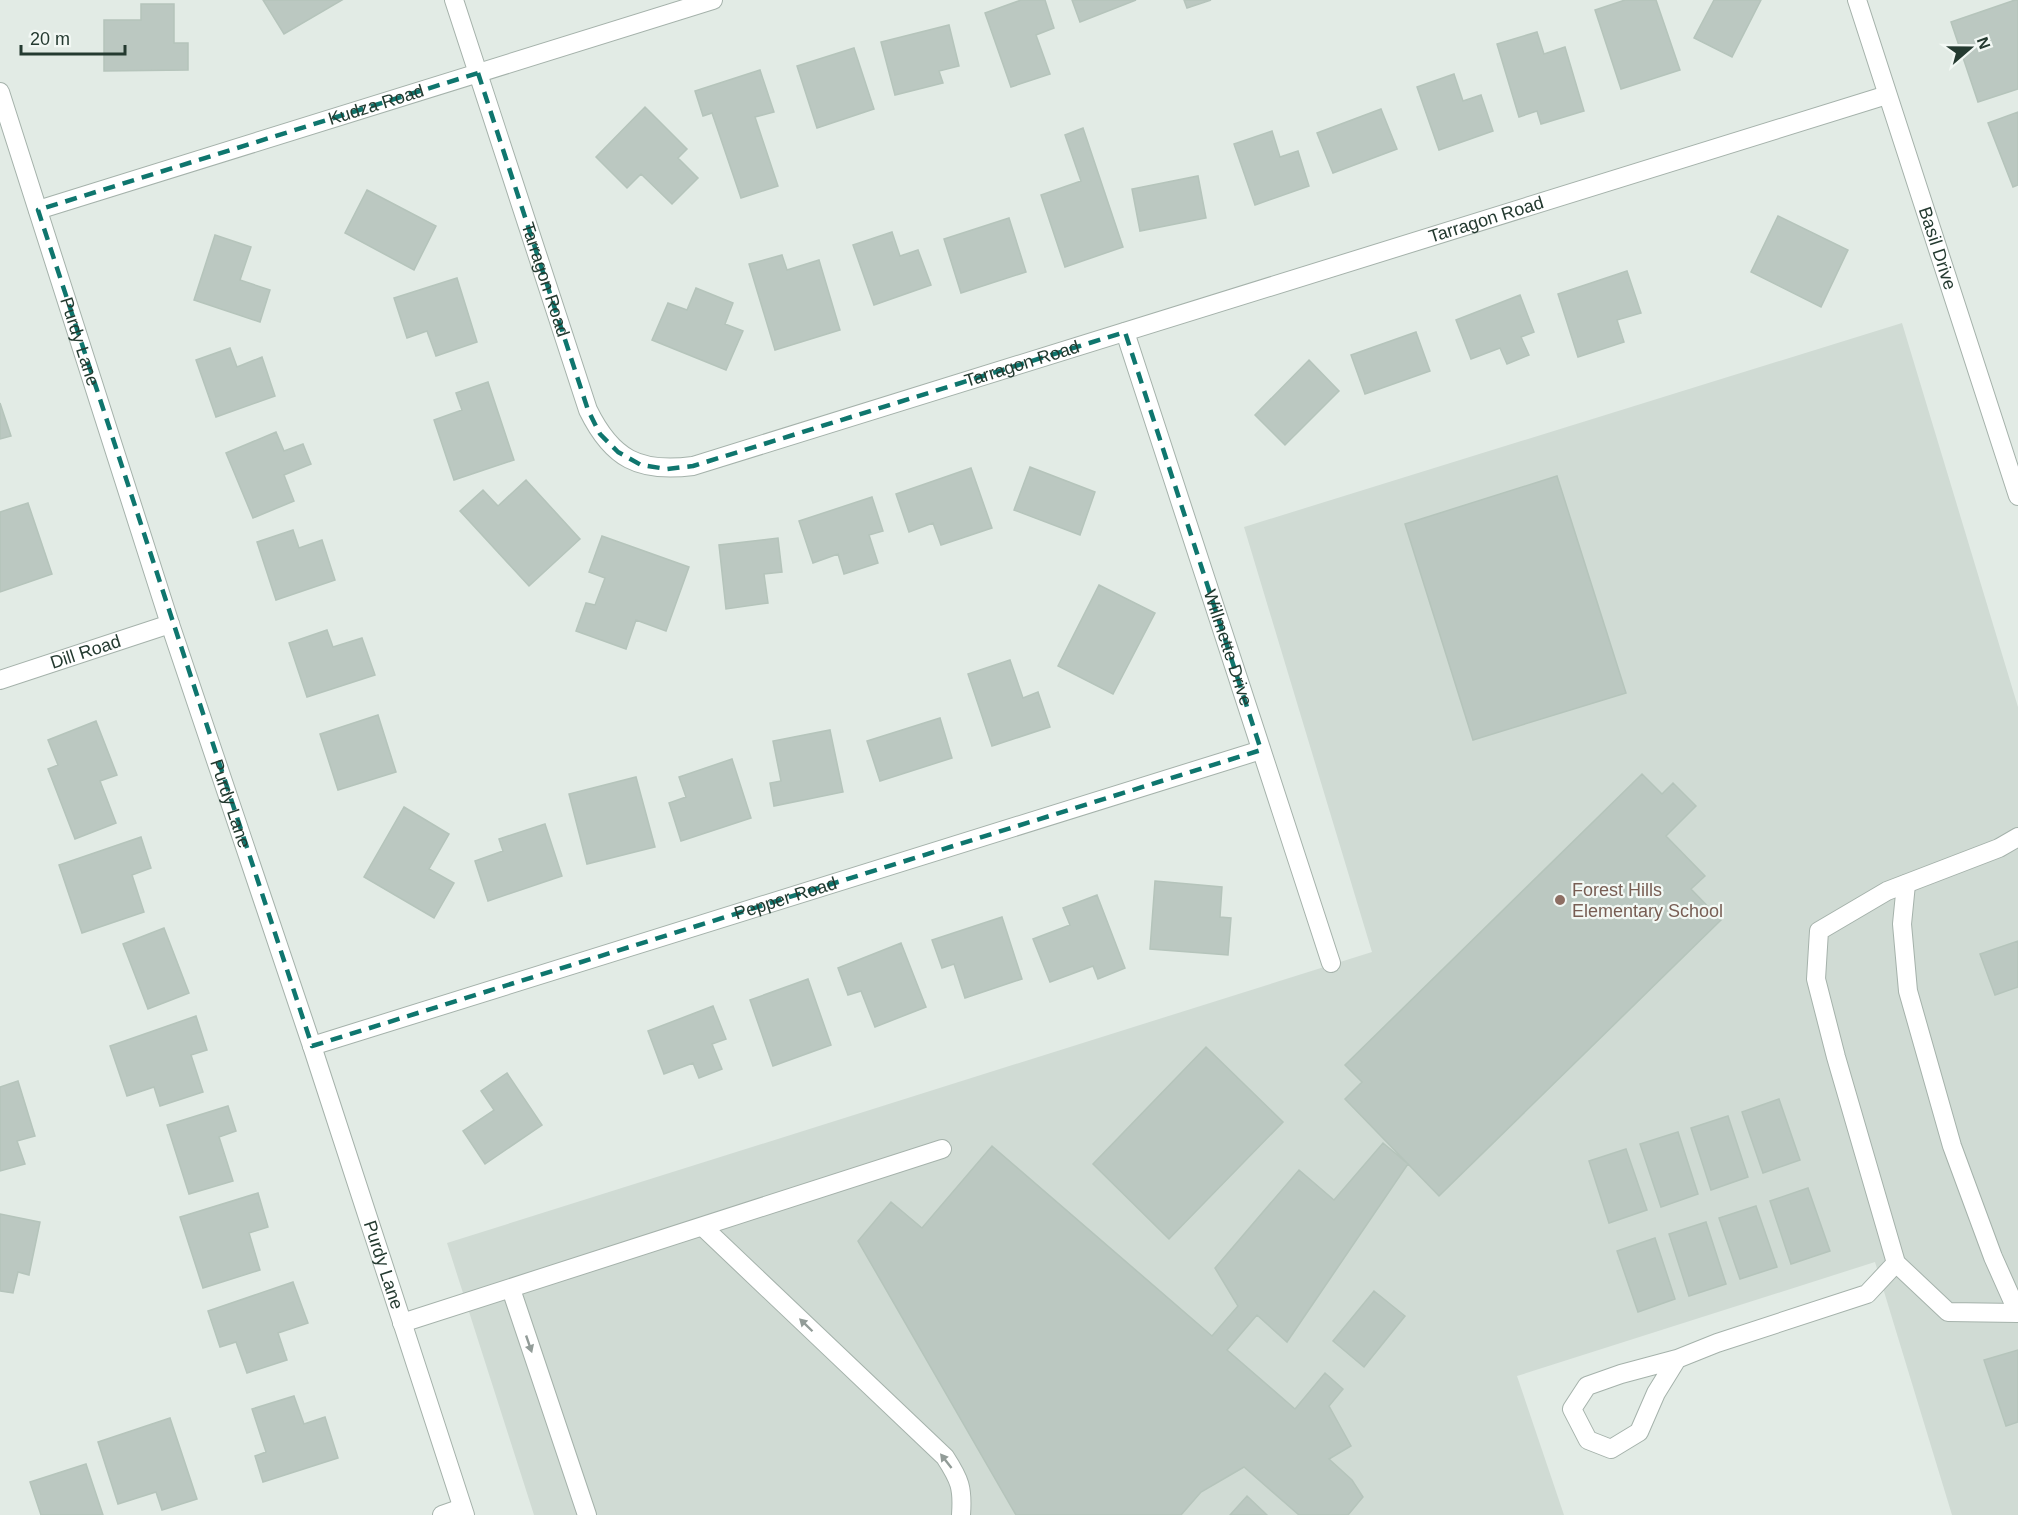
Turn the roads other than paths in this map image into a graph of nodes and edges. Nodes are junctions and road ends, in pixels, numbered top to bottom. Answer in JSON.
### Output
{"nodes":[{"id":1,"x":454,"y":0,"type":"edge"},
{"id":2,"x":713,"y":0,"type":"edge"},
{"id":3,"x":1857,"y":0,"type":"edge"},
{"id":4,"x":477,"y":73,"type":"junction"},
{"id":5,"x":0,"y":92,"type":"edge"},
{"id":6,"x":1887,"y":95,"type":"junction"},
{"id":7,"x":38,"y":210,"type":"junction"},
{"id":8,"x":1125,"y":332,"type":"junction"},
{"id":9,"x":2018,"y":496,"type":"edge"},
{"id":10,"x":170,"y":624,"type":"junction"},
{"id":11,"x":0,"y":680,"type":"edge"},
{"id":12,"x":1261,"y":750,"type":"junction"},
{"id":13,"x":2018,"y":837,"type":"edge"},
{"id":14,"x":1906,"y":884,"type":"junction"},
{"id":15,"x":1331,"y":963,"type":"dead end"},
{"id":16,"x":312,"y":1046,"type":"junction"},
{"id":17,"x":942,"y":1149,"type":"dead end"},
{"id":18,"x":703,"y":1227,"type":"junction"},
{"id":19,"x":1896,"y":1263,"type":"junction"},
{"id":20,"x":511,"y":1289,"type":"junction"},
{"id":21,"x":2018,"y":1313,"type":"edge"},
{"id":22,"x":402,"y":1323,"type":"junction"},
{"id":23,"x":1677,"y":1359,"type":"junction"},
{"id":24,"x":464,"y":1512,"type":"edge"},
{"id":25,"x":442,"y":1515,"type":"edge"},
{"id":26,"x":587,"y":1515,"type":"edge"},
{"id":27,"x":961,"y":1515,"type":"edge"}],
"edges":[{"from":1,"to":4,"type":"street","name":"Tarragon Road"},
{"from":2,"to":4,"type":"street","name":"Kudza Road"},
{"from":3,"to":6,"type":"street","name":"Basil Drive"},
{"from":4,"to":7,"type":"street","name":"Kudza Road"},
{"from":4,"to":8,"type":"street","name":"Tarragon Road"},
{"from":5,"to":7,"type":"street","name":"Purdy Lane"},
{"from":6,"to":8,"type":"street","name":"Tarragon Road"},
{"from":6,"to":9,"type":"street","name":"Basil Drive"},
{"from":7,"to":10,"type":"street","name":"Purdy Lane"},
{"from":8,"to":12,"type":"street","name":"Willmette Drive"},
{"from":10,"to":11,"type":"street","name":"Dill Road"},
{"from":10,"to":16,"type":"street","name":"Purdy Lane"},
{"from":12,"to":15,"type":"street","name":"Willmette Drive"},
{"from":12,"to":16,"type":"street","name":"Pepper Road"},
{"from":13,"to":14,"type":"street"},
{"from":14,"to":19,"type":"street"},
{"from":14,"to":21,"type":"street"},
{"from":16,"to":22,"type":"street","name":"Purdy Lane"},
{"from":17,"to":18,"type":"street"},
{"from":18,"to":20,"type":"street"},
{"from":27,"to":18,"type":"street","one_way":true},
{"from":19,"to":21,"type":"street"},
{"from":19,"to":23,"type":"street"},
{"from":20,"to":22,"type":"street"},
{"from":20,"to":26,"type":"street","one_way":true},
{"from":22,"to":24,"type":"street","name":"Purdy Lane"},
{"from":23,"to":23,"type":"street"},
{"from":24,"to":25,"type":"street"}]}
